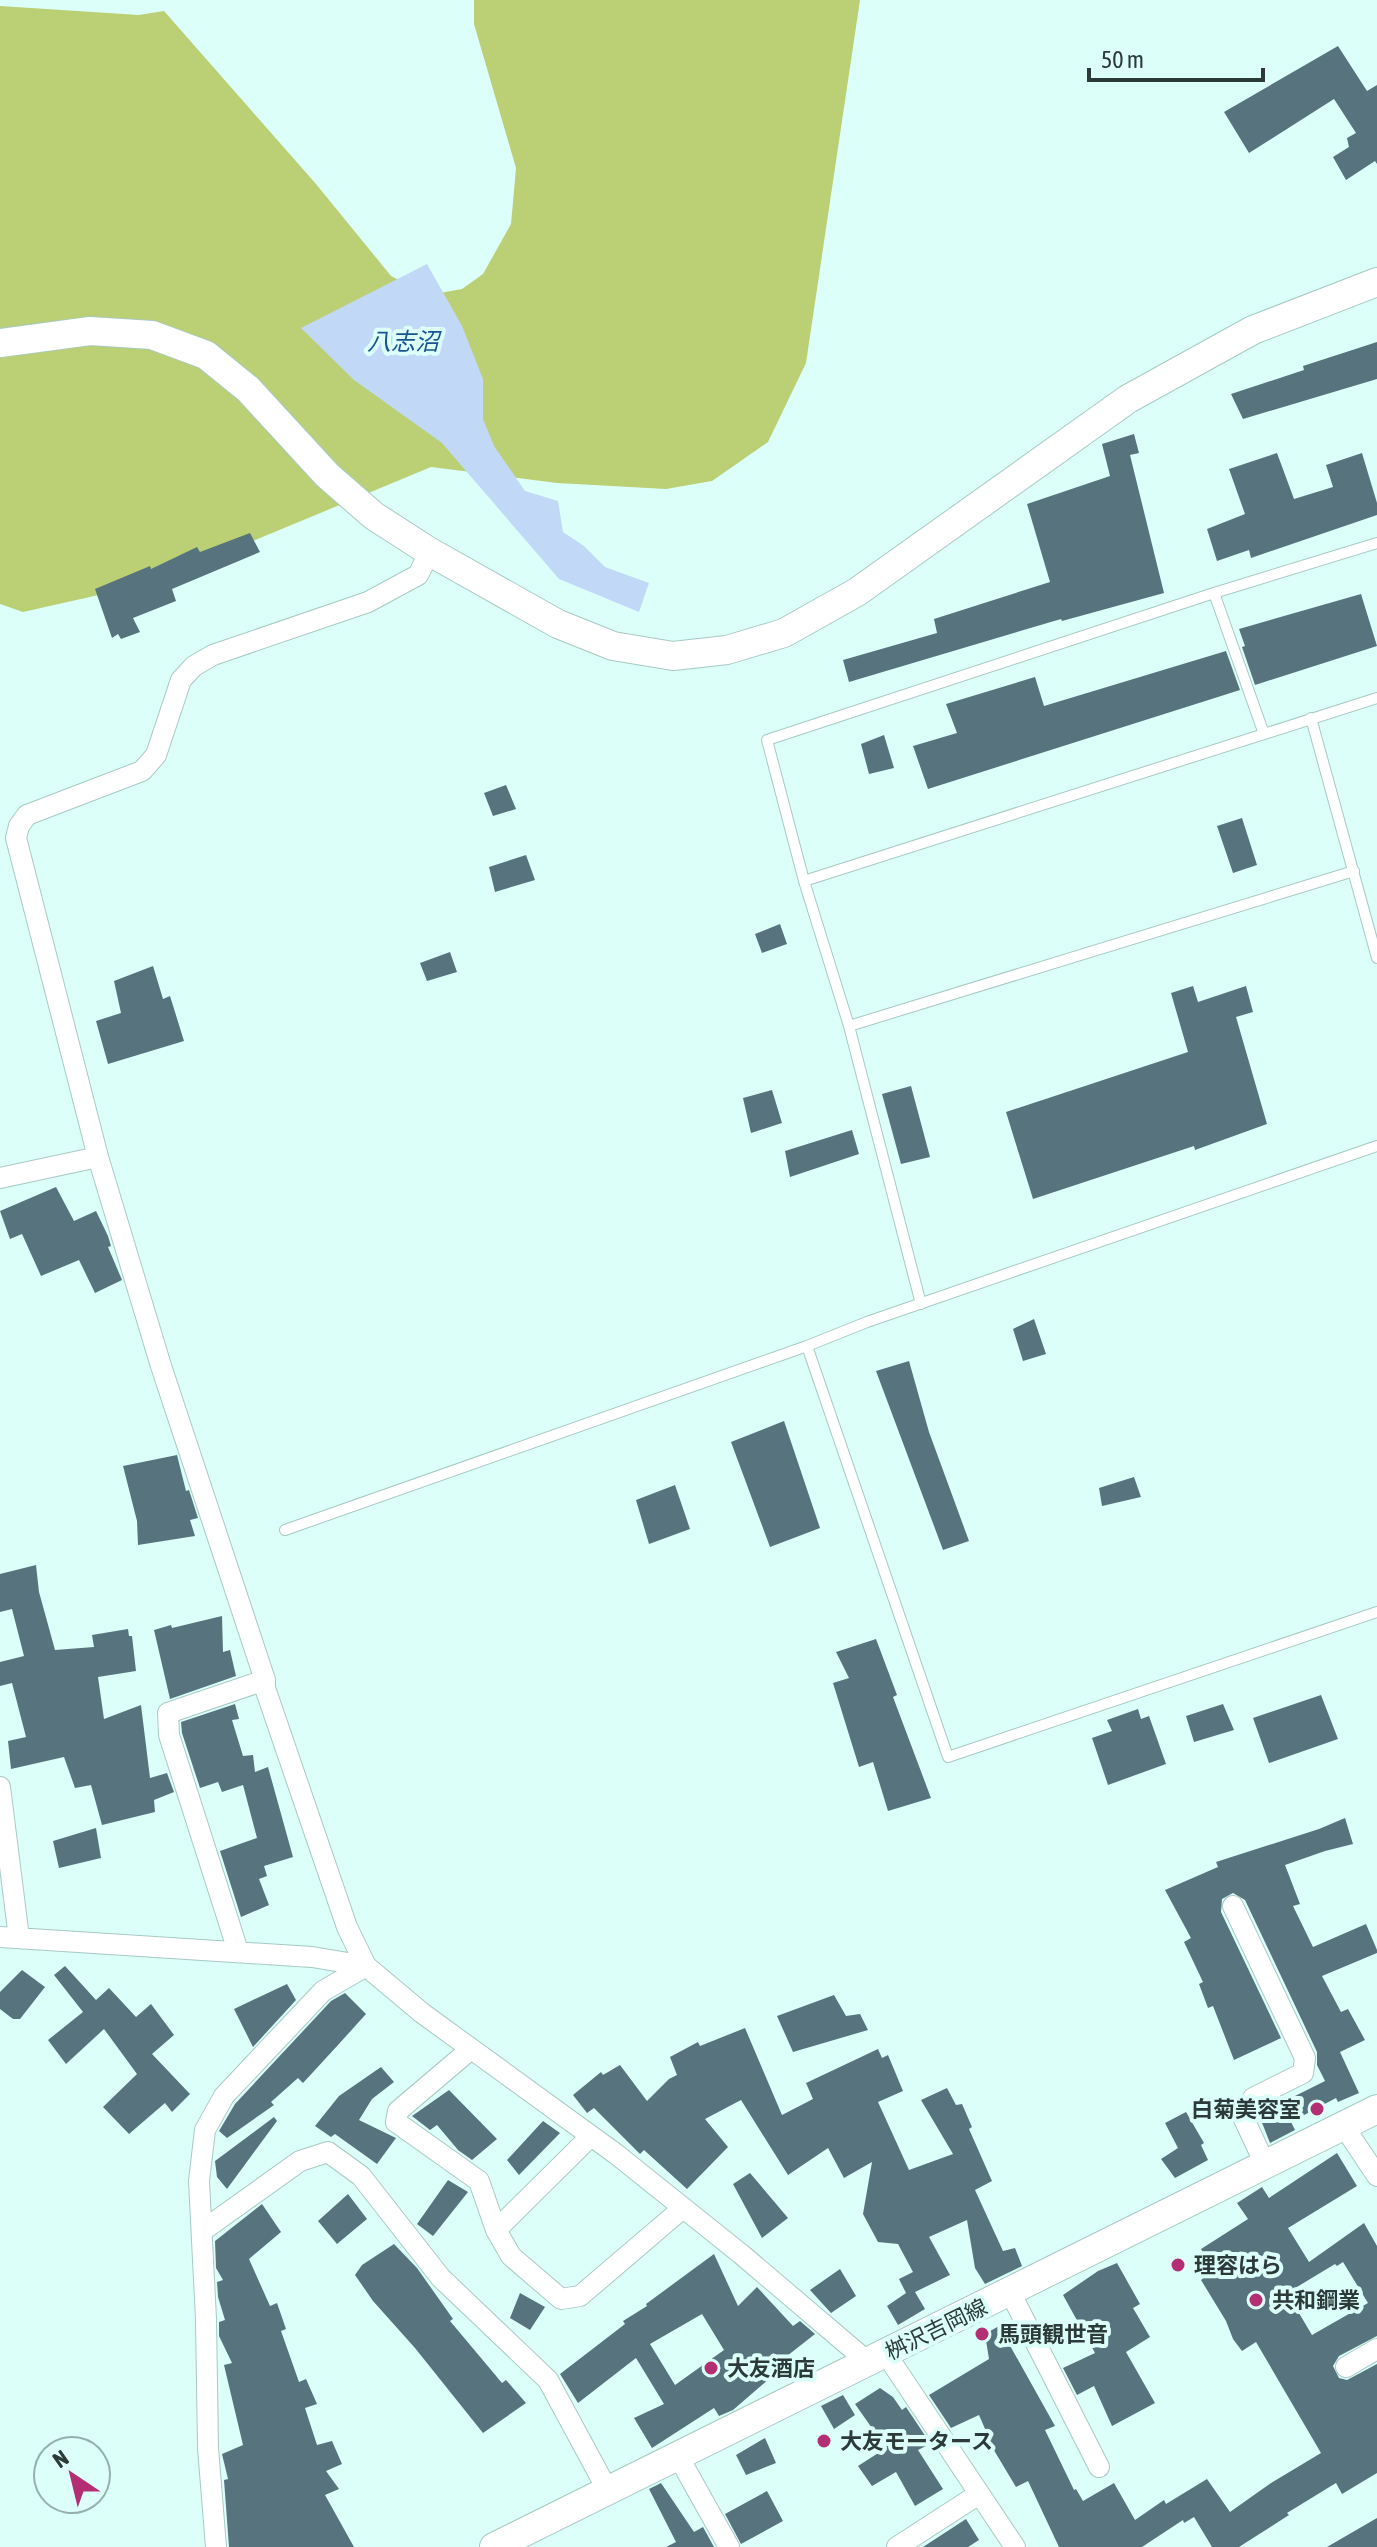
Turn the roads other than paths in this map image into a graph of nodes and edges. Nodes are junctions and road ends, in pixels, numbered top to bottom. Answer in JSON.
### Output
{"nodes":[{"id":1,"x":1377,"y":282,"type":"edge"},
{"id":2,"x":0,"y":343,"type":"edge"},
{"id":3,"x":1377,"y":543,"type":"edge"},
{"id":4,"x":430,"y":552,"type":"junction"},
{"id":5,"x":1214,"y":593,"type":"junction"},
{"id":6,"x":1377,"y":698,"type":"edge"},
{"id":7,"x":1311,"y":718,"type":"junction"},
{"id":8,"x":1264,"y":734,"type":"junction"},
{"id":9,"x":1354,"y":871,"type":"junction"},
{"id":10,"x":804,"y":881,"type":"junction"},
{"id":11,"x":1377,"y":958,"type":"edge"},
{"id":12,"x":849,"y":1026,"type":"junction"},
{"id":13,"x":1377,"y":1146,"type":"edge"},
{"id":14,"x":98,"y":1157,"type":"junction"},
{"id":15,"x":0,"y":1178,"type":"edge"},
{"id":16,"x":921,"y":1304,"type":"junction"},
{"id":17,"x":807,"y":1346,"type":"junction"},
{"id":18,"x":285,"y":1530,"type":"dead end"},
{"id":19,"x":1377,"y":1612,"type":"edge"},
{"id":20,"x":265,"y":1680,"type":"junction"},
{"id":21,"x":0,"y":1787,"type":"edge"},
{"id":22,"x":1233,"y":1906,"type":"dead end"},
{"id":23,"x":9,"y":1937,"type":"edge"},
{"id":24,"x":238,"y":1951,"type":"junction"},
{"id":25,"x":366,"y":1966,"type":"junction"},
{"id":26,"x":471,"y":2049,"type":"junction"},
{"id":27,"x":1377,"y":2109,"type":"edge"},
{"id":28,"x":1343,"y":2125,"type":"junction"},
{"id":29,"x":591,"y":2136,"type":"junction"},
{"id":30,"x":1265,"y":2164,"type":"junction"},
{"id":31,"x":1377,"y":2176,"type":"edge"},
{"id":32,"x":683,"y":2208,"type":"junction"},
{"id":33,"x":496,"y":2230,"type":"junction"},
{"id":34,"x":202,"y":2231,"type":"junction"},
{"id":35,"x":1010,"y":2292,"type":"junction"},
{"id":36,"x":1377,"y":2349,"type":"edge"},
{"id":37,"x":877,"y":2358,"type":"junction"},
{"id":38,"x":1346,"y":2367,"type":"dead end"},
{"id":39,"x":678,"y":2456,"type":"junction"},
{"id":40,"x":1099,"y":2467,"type":"dead end"},
{"id":41,"x":608,"y":2491,"type":"junction"},
{"id":42,"x":979,"y":2494,"type":"junction"},
{"id":43,"x":216,"y":2547,"type":"edge"},
{"id":44,"x":494,"y":2547,"type":"edge"},
{"id":45,"x":729,"y":2547,"type":"edge"},
{"id":46,"x":897,"y":2547,"type":"edge"},
{"id":47,"x":1015,"y":2547,"type":"edge"}],
"edges":[{"from":1,"to":4,"type":"street"},
{"from":2,"to":4,"type":"street"},
{"from":3,"to":5,"type":"lane"},
{"from":4,"to":14,"type":"street"},
{"from":5,"to":8,"type":"lane"},
{"from":5,"to":10,"type":"lane"},
{"from":6,"to":7,"type":"lane"},
{"from":7,"to":8,"type":"lane"},
{"from":7,"to":9,"type":"lane"},
{"from":8,"to":10,"type":"lane"},
{"from":9,"to":11,"type":"lane"},
{"from":9,"to":12,"type":"lane"},
{"from":10,"to":12,"type":"lane"},
{"from":12,"to":16,"type":"lane"},
{"from":13,"to":16,"type":"lane"},
{"from":14,"to":15,"type":"street"},
{"from":14,"to":20,"type":"street"},
{"from":16,"to":17,"type":"lane"},
{"from":17,"to":18,"type":"lane"},
{"from":17,"to":19,"type":"lane"},
{"from":20,"to":24,"type":"street"},
{"from":20,"to":25,"type":"street"},
{"from":21,"to":23,"type":"street"},
{"from":22,"to":30,"type":"street"},
{"from":23,"to":24,"type":"street"},
{"from":24,"to":25,"type":"street"},
{"from":25,"to":26,"type":"street"},
{"from":25,"to":34,"type":"street"},
{"from":26,"to":29,"type":"street"},
{"from":26,"to":33,"type":"street"},
{"from":27,"to":28,"type":"street","name":"桝沢吉岡線"},
{"from":28,"to":30,"type":"street","name":"桝沢吉岡線"},
{"from":28,"to":31,"type":"street"},
{"from":29,"to":32,"type":"street"},
{"from":29,"to":33,"type":"street"},
{"from":30,"to":35,"type":"street","name":"桝沢吉岡線"},
{"from":32,"to":33,"type":"street"},
{"from":32,"to":37,"type":"street"},
{"from":34,"to":41,"type":"street"},
{"from":34,"to":43,"type":"street"},
{"from":35,"to":37,"type":"street","name":"桝沢吉岡線"},
{"from":35,"to":40,"type":"street"},
{"from":36,"to":38,"type":"street"},
{"from":37,"to":39,"type":"street","name":"桝沢吉岡線"},
{"from":37,"to":42,"type":"street"},
{"from":39,"to":41,"type":"street","name":"桝沢吉岡線"},
{"from":39,"to":45,"type":"street"},
{"from":41,"to":44,"type":"street","name":"桝沢吉岡線"},
{"from":42,"to":46,"type":"street"},
{"from":42,"to":47,"type":"street"}]}
